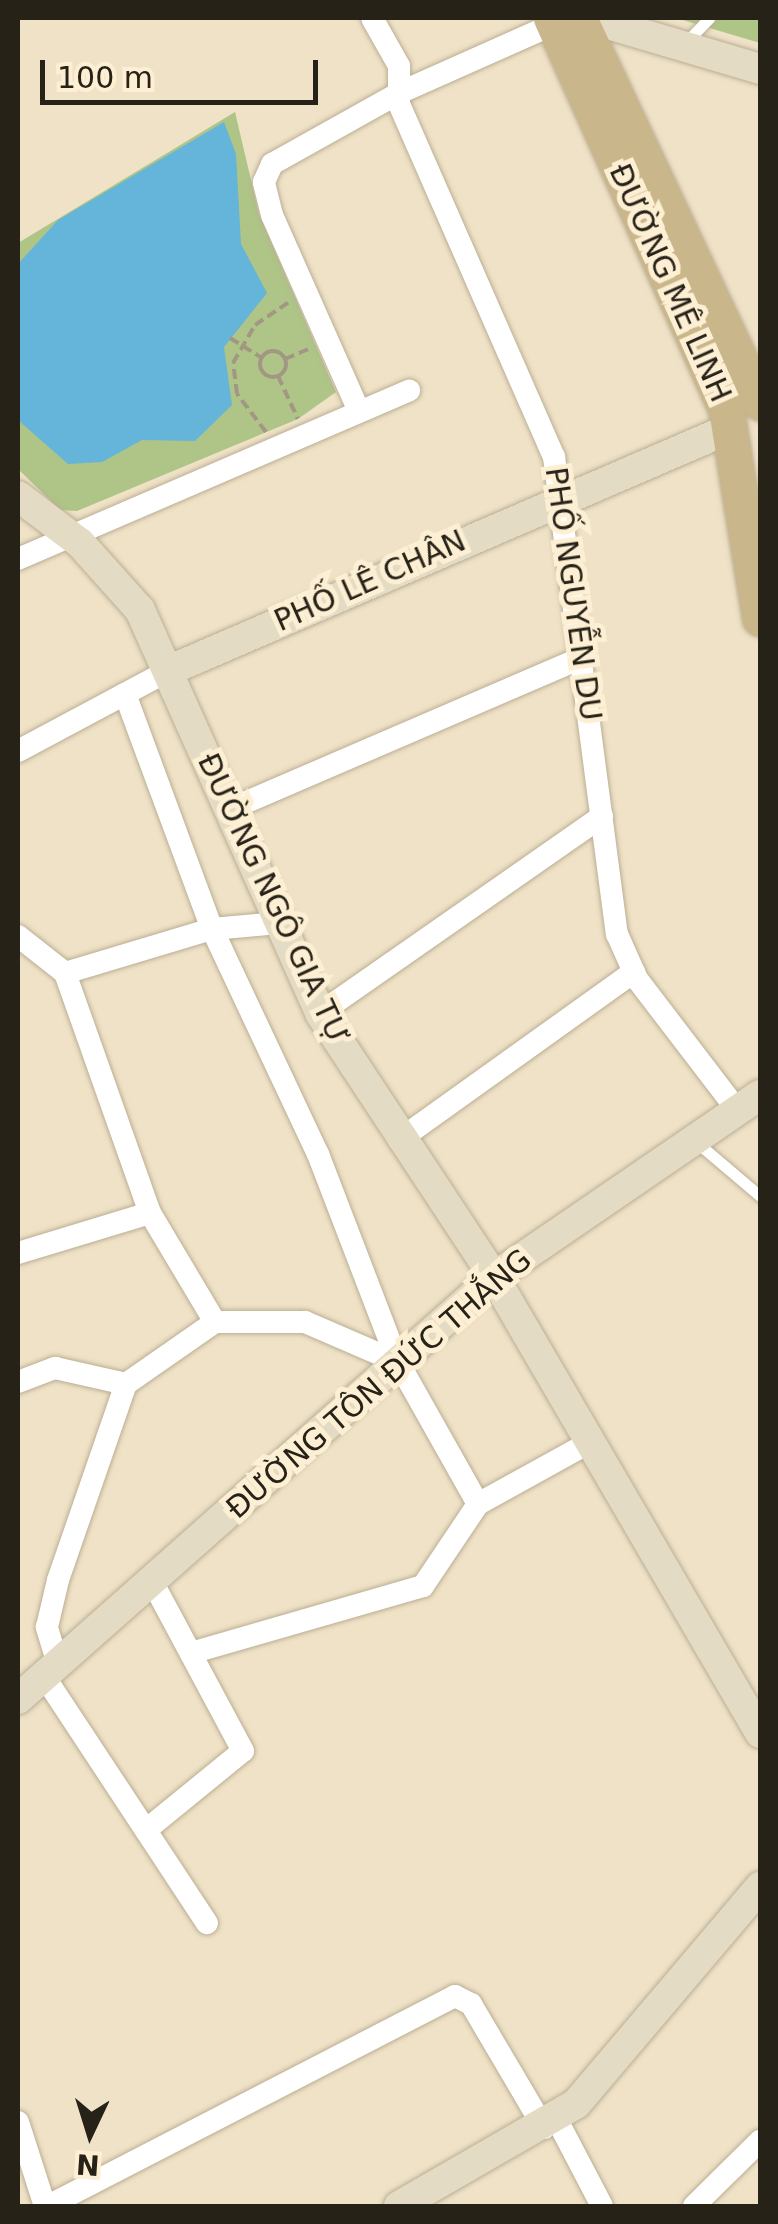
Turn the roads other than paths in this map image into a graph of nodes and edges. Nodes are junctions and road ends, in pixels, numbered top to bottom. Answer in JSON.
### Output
{"nodes":[{"id":1,"x":372,"y":18,"type":"edge"},
{"id":2,"x":709,"y":18,"type":"edge"},
{"id":3,"x":568,"y":19,"type":"edge"},
{"id":4,"x":684,"y":45,"type":"junction"},
{"id":5,"x":760,"y":69,"type":"edge"},
{"id":6,"x":399,"y":92,"type":"junction"},
{"id":7,"x":409,"y":391,"type":"dead end"},
{"id":8,"x":760,"y":402,"type":"edge"},
{"id":9,"x":358,"y":409,"type":"junction"},
{"id":10,"x":730,"y":428,"type":"junction"},
{"id":11,"x":564,"y":495,"type":"junction"},
{"id":12,"x":18,"y":496,"type":"edge"},
{"id":13,"x":67,"y":534,"type":"junction"},
{"id":14,"x":18,"y":559,"type":"edge"},
{"id":15,"x":760,"y":618,"type":"edge"},
{"id":16,"x":583,"y":656,"type":"junction"},
{"id":17,"x":170,"y":670,"type":"junction"},
{"id":18,"x":126,"y":694,"type":"junction"},
{"id":19,"x":18,"y":751,"type":"edge"},
{"id":20,"x":228,"y":810,"type":"junction"},
{"id":21,"x":602,"y":816,"type":"junction"},
{"id":22,"x":278,"y":922,"type":"junction"},
{"id":23,"x":212,"y":929,"type":"junction"},
{"id":24,"x":20,"y":943,"type":"edge"},
{"id":25,"x":65,"y":972,"type":"junction"},
{"id":26,"x":634,"y":972,"type":"junction"},
{"id":27,"x":320,"y":1014,"type":"junction"},
{"id":28,"x":749,"y":1103,"type":"edge"},
{"id":29,"x":399,"y":1140,"type":"junction"},
{"id":30,"x":694,"y":1140,"type":"junction"},
{"id":31,"x":760,"y":1196,"type":"edge"},
{"id":32,"x":150,"y":1213,"type":"junction"},
{"id":33,"x":18,"y":1253,"type":"edge"},
{"id":34,"x":494,"y":1277,"type":"junction"},
{"id":35,"x":215,"y":1322,"type":"junction"},
{"id":36,"x":398,"y":1362,"type":"junction"},
{"id":37,"x":18,"y":1382,"type":"edge"},
{"id":38,"x":126,"y":1384,"type":"junction"},
{"id":39,"x":592,"y":1441,"type":"junction"},
{"id":40,"x":478,"y":1504,"type":"junction"},
{"id":41,"x":152,"y":1581,"type":"junction"},
{"id":42,"x":190,"y":1653,"type":"junction"},
{"id":43,"x":51,"y":1670,"type":"junction"},
{"id":44,"x":18,"y":1699,"type":"edge"},
{"id":45,"x":760,"y":1733,"type":"edge"},
{"id":46,"x":146,"y":1830,"type":"junction"},
{"id":47,"x":760,"y":1888,"type":"edge"},
{"id":48,"x":208,"y":1924,"type":"dead end"},
{"id":49,"x":18,"y":2122,"type":"edge"},
{"id":50,"x":550,"y":2124,"type":"junction"},
{"id":51,"x":760,"y":2141,"type":"edge"},
{"id":52,"x":47,"y":2206,"type":"edge"},
{"id":53,"x":399,"y":2206,"type":"edge"},
{"id":54,"x":602,"y":2206,"type":"edge"},
{"id":55,"x":694,"y":2206,"type":"edge"}],
"edges":[{"from":1,"to":6,"type":"street","name":"PHỐ NGUYỄN DU"},
{"from":2,"to":4,"type":"lane"},
{"from":3,"to":4,"type":"street"},
{"from":3,"to":6,"type":"street"},
{"from":3,"to":8,"type":"main road","name":"ĐƯỜNG MÊ LINH"},
{"from":3,"to":10,"type":"main road","name":"ĐƯỜNG MÊ LINH"},
{"from":4,"to":5,"type":"street"},
{"from":6,"to":9,"type":"street"},
{"from":6,"to":11,"type":"street","name":"PHỐ NGUYỄN DU"},
{"from":7,"to":9,"type":"street"},
{"from":9,"to":13,"type":"street"},
{"from":10,"to":11,"type":"street","name":"PHỐ LÊ CHÂN"},
{"from":10,"to":15,"type":"main road","name":"ĐƯỜNG MÊ LINH"},
{"from":11,"to":16,"type":"street","name":"PHỐ NGUYỄN DU"},
{"from":11,"to":17,"type":"street","name":"PHỐ LÊ CHÂN"},
{"from":12,"to":13,"type":"street","name":"ĐƯỜNG NGÔ GIA TỰ"},
{"from":13,"to":14,"type":"street"},
{"from":13,"to":17,"type":"street","name":"ĐƯỜNG NGÔ GIA TỰ"},
{"from":16,"to":20,"type":"street"},
{"from":16,"to":21,"type":"street","name":"PHỐ NGUYỄN DU"},
{"from":17,"to":18,"type":"street","name":"PHỐ LÊ CHÂN"},
{"from":17,"to":20,"type":"street","name":"ĐƯỜNG NGÔ GIA TỰ"},
{"from":18,"to":19,"type":"street","name":"PHỐ LÊ CHÂN"},
{"from":18,"to":23,"type":"street"},
{"from":20,"to":22,"type":"street","name":"ĐƯỜNG NGÔ GIA TỰ"},
{"from":21,"to":26,"type":"street","name":"PHỐ NGUYỄN DU"},
{"from":21,"to":27,"type":"street"},
{"from":22,"to":23,"type":"street"},
{"from":22,"to":27,"type":"street","name":"ĐƯỜNG NGÔ GIA TỰ"},
{"from":23,"to":25,"type":"street"},
{"from":23,"to":36,"type":"street"},
{"from":24,"to":25,"type":"street"},
{"from":25,"to":32,"type":"street"},
{"from":26,"to":28,"type":"street","name":"PHỐ NGUYỄN DU"},
{"from":26,"to":29,"type":"street"},
{"from":27,"to":29,"type":"street","name":"ĐƯỜNG NGÔ GIA TỰ"},
{"from":28,"to":30,"type":"street","name":"ĐƯỜNG TÔN ĐỨC THẮNG"},
{"from":29,"to":34,"type":"street","name":"ĐƯỜNG NGÔ GIA TỰ"},
{"from":30,"to":31,"type":"lane"},
{"from":30,"to":34,"type":"street","name":"ĐƯỜNG TÔN ĐỨC THẮNG"},
{"from":32,"to":33,"type":"street"},
{"from":32,"to":35,"type":"street"},
{"from":34,"to":36,"type":"street","name":"ĐƯỜNG TÔN ĐỨC THẮNG"},
{"from":34,"to":39,"type":"street","name":"ĐƯỜNG NGÔ GIA TỰ"},
{"from":35,"to":36,"type":"street"},
{"from":35,"to":38,"type":"street"},
{"from":36,"to":40,"type":"street"},
{"from":36,"to":41,"type":"street","name":"ĐƯỜNG TÔN ĐỨC THẮNG"},
{"from":37,"to":38,"type":"street"},
{"from":38,"to":43,"type":"street"},
{"from":39,"to":40,"type":"street"},
{"from":39,"to":45,"type":"street","name":"ĐƯỜNG NGÔ GIA TỰ"},
{"from":40,"to":42,"type":"street"},
{"from":41,"to":42,"type":"street"},
{"from":41,"to":43,"type":"street","name":"ĐƯỜNG TÔN ĐỨC THẮNG"},
{"from":42,"to":46,"type":"street"},
{"from":43,"to":44,"type":"street","name":"ĐƯỜNG TÔN ĐỨC THẮNG"},
{"from":43,"to":46,"type":"street"},
{"from":46,"to":48,"type":"street"},
{"from":47,"to":50,"type":"street"},
{"from":49,"to":52,"type":"street"},
{"from":50,"to":52,"type":"street"},
{"from":50,"to":53,"type":"street"},
{"from":50,"to":54,"type":"street"},
{"from":51,"to":55,"type":"street"}]}
